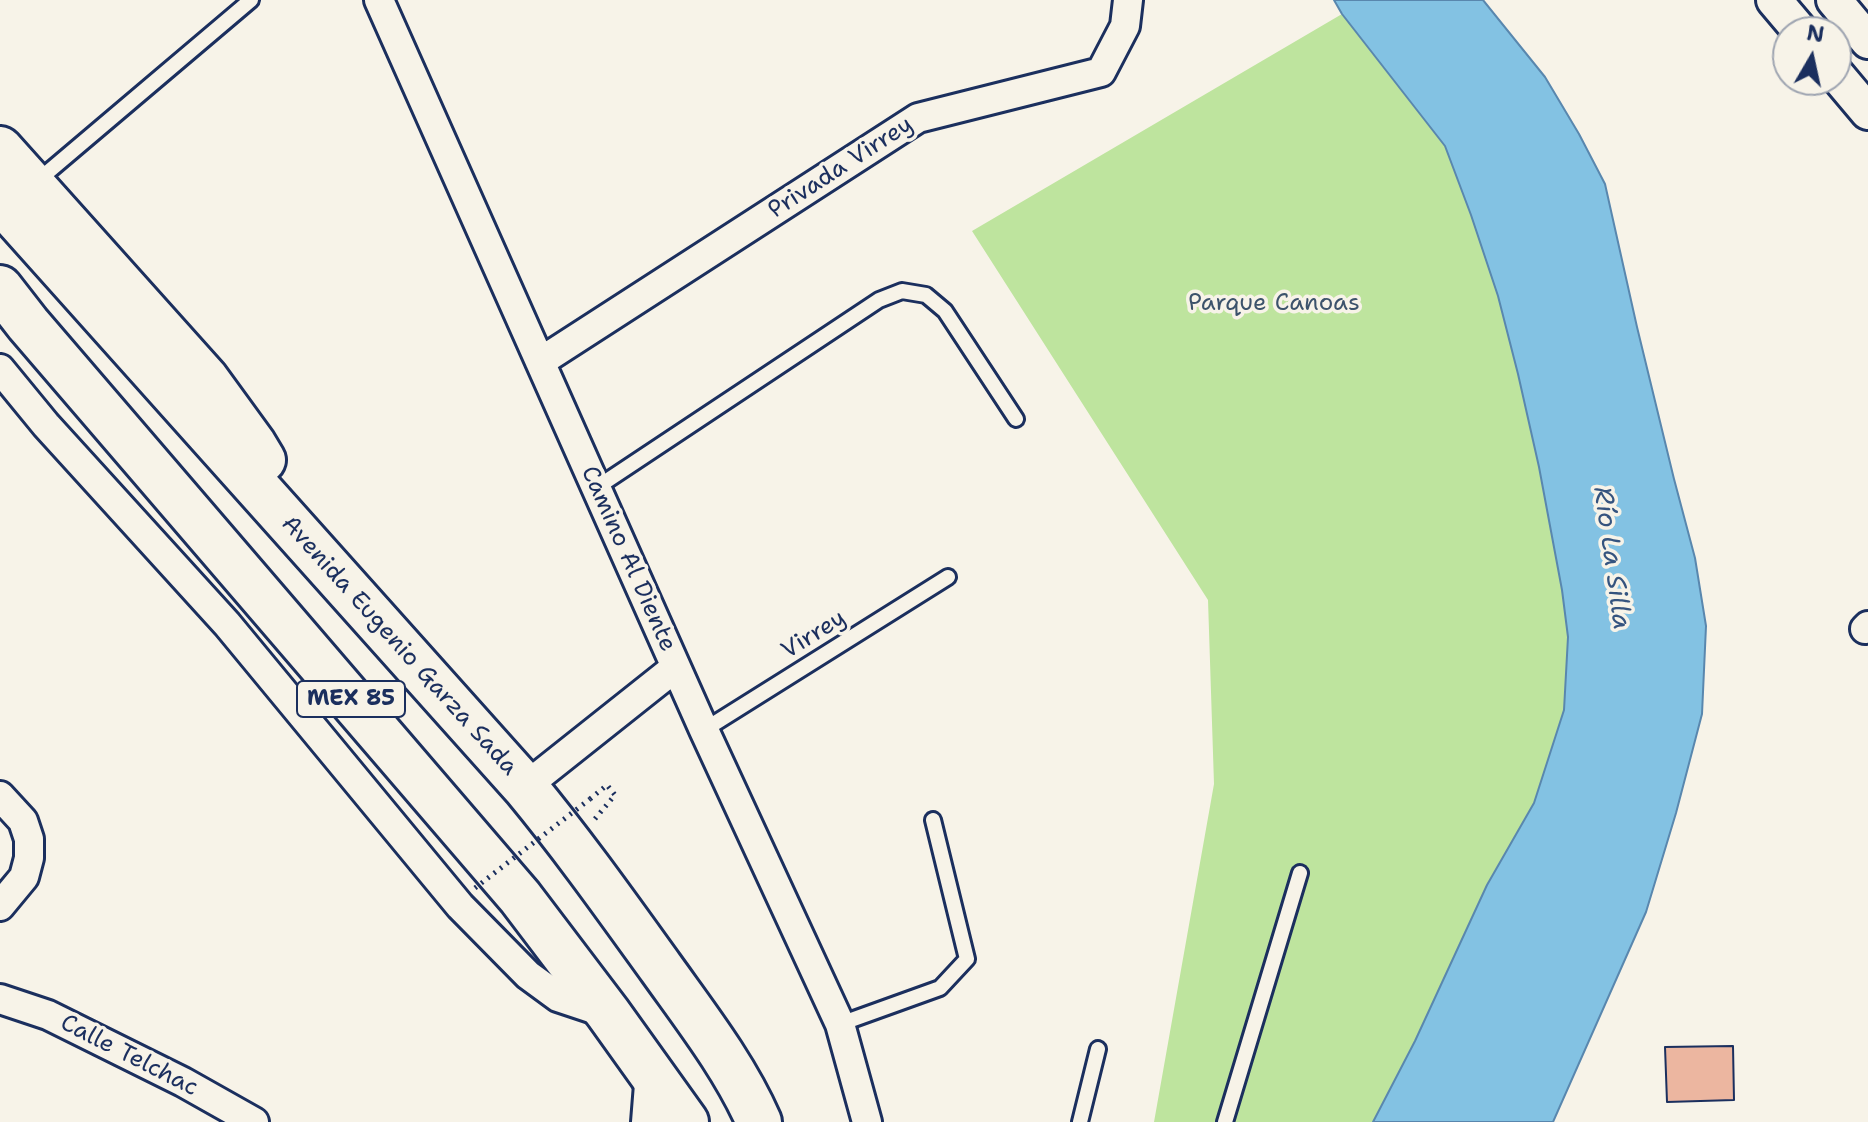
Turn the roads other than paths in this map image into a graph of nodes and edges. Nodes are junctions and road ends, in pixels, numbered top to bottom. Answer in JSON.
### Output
{"nodes":[{"id":1,"x":251,"y":0,"type":"edge"},
{"id":2,"x":379,"y":0,"type":"edge"},
{"id":3,"x":1128,"y":0,"type":"edge"},
{"id":4,"x":1774,"y":0,"type":"edge"},
{"id":5,"x":1834,"y":0,"type":"edge"},
{"id":6,"x":1788,"y":16,"type":"edge"},
{"id":7,"x":1868,"y":41,"type":"edge"},
{"id":8,"x":1852,"y":93,"type":"edge"},
{"id":9,"x":1868,"y":112,"type":"edge"},
{"id":10,"x":0,"y":149,"type":"edge"},
{"id":11,"x":16,"y":193,"type":"edge"},
{"id":12,"x":0,"y":288,"type":"edge"},
{"id":13,"x":540,"y":362,"type":"junction"},
{"id":14,"x":0,"y":369,"type":"edge"},
{"id":15,"x":1016,"y":419,"type":"dead end"},
{"id":16,"x":596,"y":488,"type":"junction"},
{"id":17,"x":948,"y":577,"type":"dead end"},
{"id":18,"x":676,"y":667,"type":"junction"},
{"id":19,"x":704,"y":730,"type":"junction"},
{"id":20,"x":525,"y":787,"type":"junction"},
{"id":21,"x":0,"y":796,"type":"edge"},
{"id":22,"x":933,"y":820,"type":"dead end"},
{"id":23,"x":1300,"y":873,"type":"dead end"},
{"id":24,"x":0,"y":906,"type":"edge"},
{"id":25,"x":0,"y":999,"type":"edge"},
{"id":26,"x":608,"y":1013,"type":"junction"},
{"id":27,"x":840,"y":1024,"type":"junction"},
{"id":28,"x":1098,"y":1049,"type":"dead end"},
{"id":29,"x":650,"y":1072,"type":"junction"},
{"id":30,"x":254,"y":1122,"type":"edge"},
{"id":31,"x":646,"y":1122,"type":"edge"},
{"id":32,"x":686,"y":1122,"type":"edge"},
{"id":33,"x":759,"y":1122,"type":"edge"},
{"id":34,"x":867,"y":1122,"type":"edge"},
{"id":35,"x":1080,"y":1122,"type":"edge"},
{"id":36,"x":1225,"y":1122,"type":"edge"}],
"edges":[{"from":1,"to":11,"type":"lane"},
{"from":2,"to":13,"type":"street","name":"Camino Al Diente"},
{"from":3,"to":13,"type":"street","name":"Privada Virrey"},
{"from":4,"to":6,"type":"street"},
{"from":5,"to":7,"type":"street"},
{"from":8,"to":9,"type":"street"},
{"from":10,"to":11,"type":"highway"},
{"from":11,"to":20,"type":"highway","name":"Avenida Eugenio Garza Sada","number":"MEX 85"},
{"from":12,"to":26,"type":"highway","number":"MEX 85"},
{"from":13,"to":16,"type":"street","name":"Camino Al Diente"},
{"from":14,"to":26,"type":"street"},
{"from":15,"to":16,"type":"lane"},
{"from":16,"to":18,"type":"street","name":"Camino Al Diente"},
{"from":17,"to":19,"type":"lane","name":"Virrey"},
{"from":18,"to":19,"type":"street","name":"Camino Al Diente"},
{"from":18,"to":20,"type":"street"},
{"from":19,"to":27,"type":"street","name":"Camino Al Diente"},
{"from":20,"to":33,"type":"highway","name":"Avenida Eugenio Garza Sada","number":"MEX 85"},
{"from":21,"to":24,"type":"street"},
{"from":22,"to":27,"type":"lane"},
{"from":23,"to":36,"type":"lane"},
{"from":25,"to":30,"type":"street","name":"Calle Telchac"},
{"from":26,"to":29,"type":"highway","number":"MEX 85"},
{"from":27,"to":34,"type":"street","name":"Camino Al Diente"},
{"from":28,"to":35,"type":"lane"},
{"from":29,"to":31,"type":"street"},
{"from":29,"to":32,"type":"highway","number":"MEX 85"}]}
